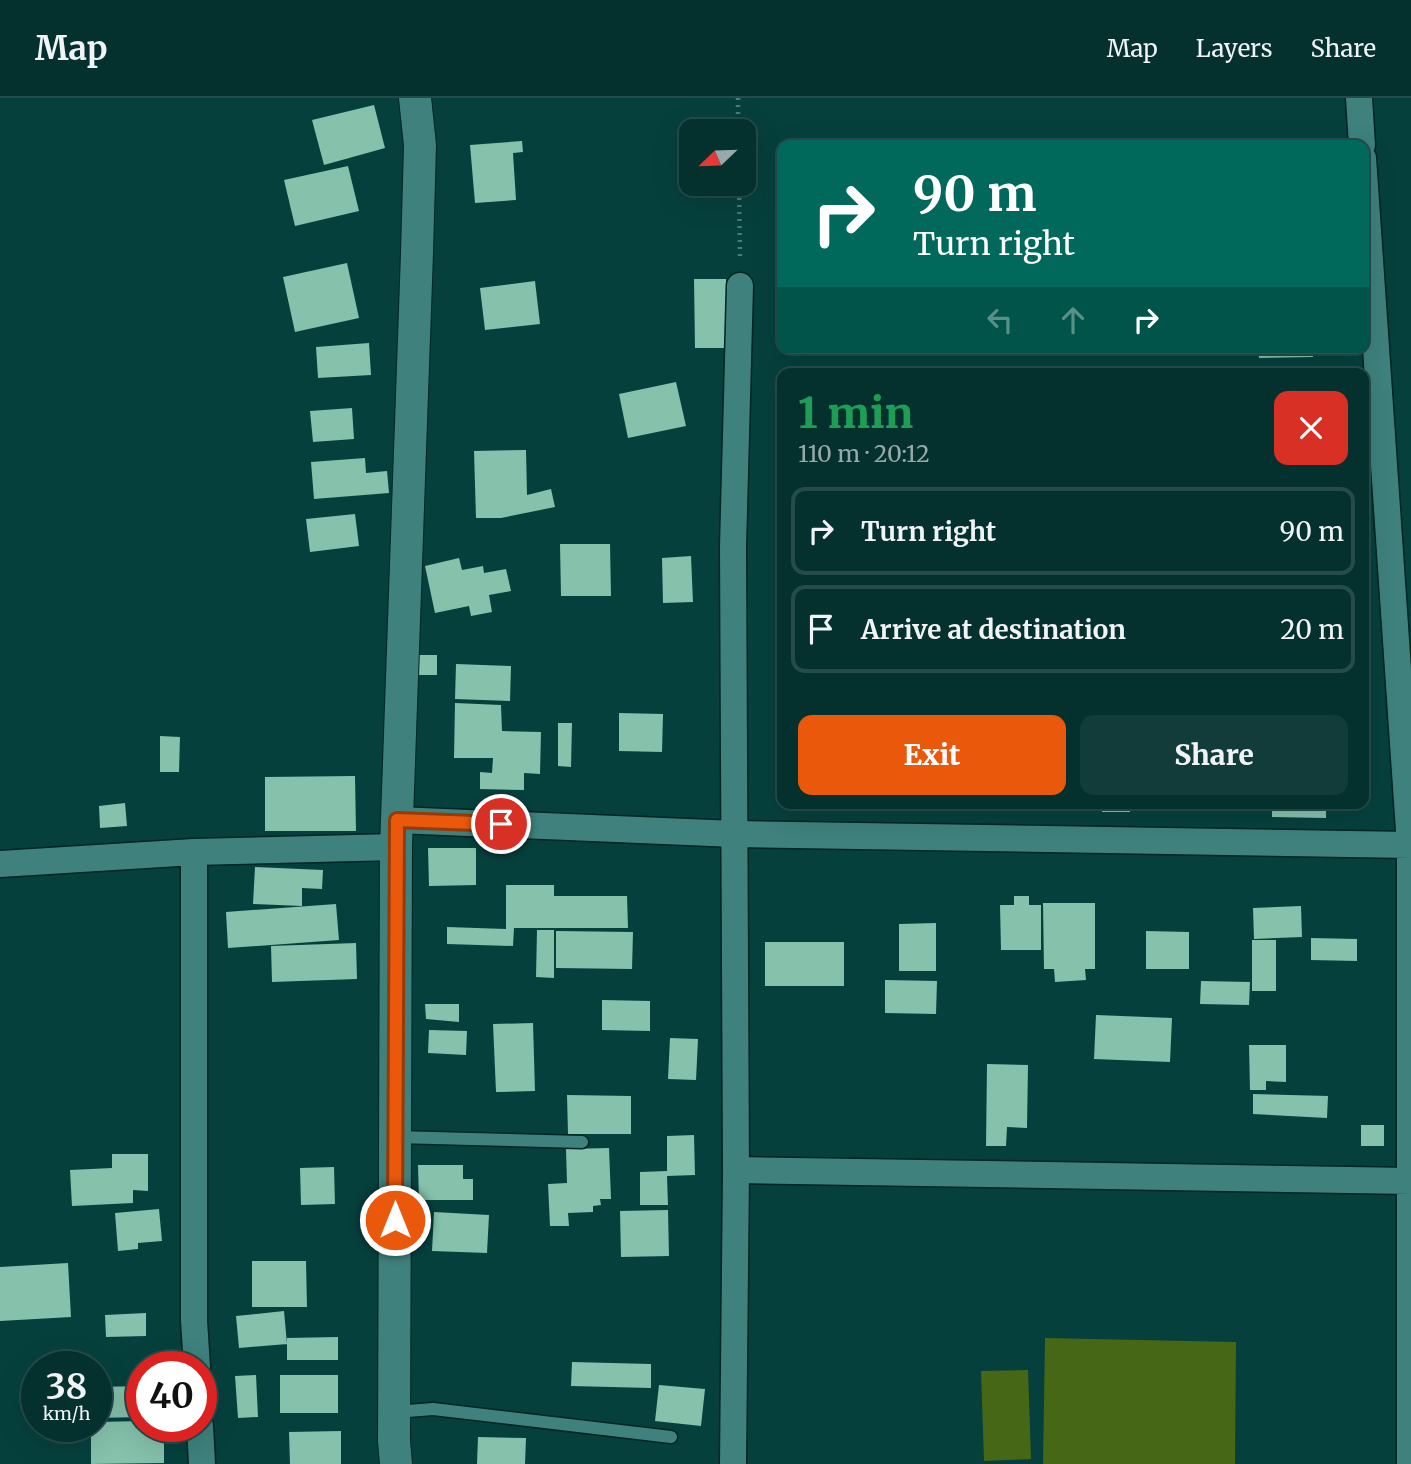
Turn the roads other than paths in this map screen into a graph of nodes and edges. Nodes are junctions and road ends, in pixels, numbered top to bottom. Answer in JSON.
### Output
{"nodes":[{"id":1,"x":415,"y":98,"type":"edge"},
{"id":2,"x":1359,"y":98,"type":"edge"},
{"id":3,"x":1362,"y":140,"type":"edge"},
{"id":4,"x":1369,"y":246,"type":"edge"},
{"id":5,"x":740,"y":286,"type":"road end"},
{"id":6,"x":397,"y":833,"type":"junction"},
{"id":7,"x":735,"y":834,"type":"junction"},
{"id":8,"x":1410,"y":845,"type":"edge"},
{"id":9,"x":194,"y":852,"type":"junction"},
{"id":10,"x":0,"y":864,"type":"edge"},
{"id":11,"x":395,"y":1137,"type":"junction"},
{"id":12,"x":582,"y":1142,"type":"dead end"},
{"id":13,"x":736,"y":1170,"type":"junction"},
{"id":14,"x":1411,"y":1181,"type":"edge"},
{"id":15,"x":196,"y":1351,"type":"edge"},
{"id":16,"x":394,"y":1412,"type":"junction"},
{"id":17,"x":671,"y":1437,"type":"dead end"},
{"id":18,"x":201,"y":1442,"type":"edge"},
{"id":19,"x":202,"y":1464,"type":"edge"},
{"id":20,"x":396,"y":1464,"type":"edge"},
{"id":21,"x":733,"y":1464,"type":"edge"},
{"id":22,"x":1410,"y":1464,"type":"edge"}],
"edges":[{"from":1,"to":6,"type":"street"},
{"from":2,"to":3,"type":"street"},
{"from":4,"to":8,"type":"street"},
{"from":5,"to":7,"type":"street"},
{"from":6,"to":7,"type":"street"},
{"from":6,"to":9,"type":"street"},
{"from":6,"to":11,"type":"street"},
{"from":7,"to":8,"type":"street"},
{"from":7,"to":13,"type":"street"},
{"from":8,"to":14,"type":"street"},
{"from":9,"to":10,"type":"street"},
{"from":9,"to":15,"type":"street"},
{"from":11,"to":12,"type":"lane"},
{"from":11,"to":16,"type":"street"},
{"from":13,"to":14,"type":"street"},
{"from":13,"to":21,"type":"street"},
{"from":14,"to":22,"type":"street"},
{"from":16,"to":17,"type":"lane"},
{"from":16,"to":20,"type":"street"},
{"from":18,"to":19,"type":"street"}]}
